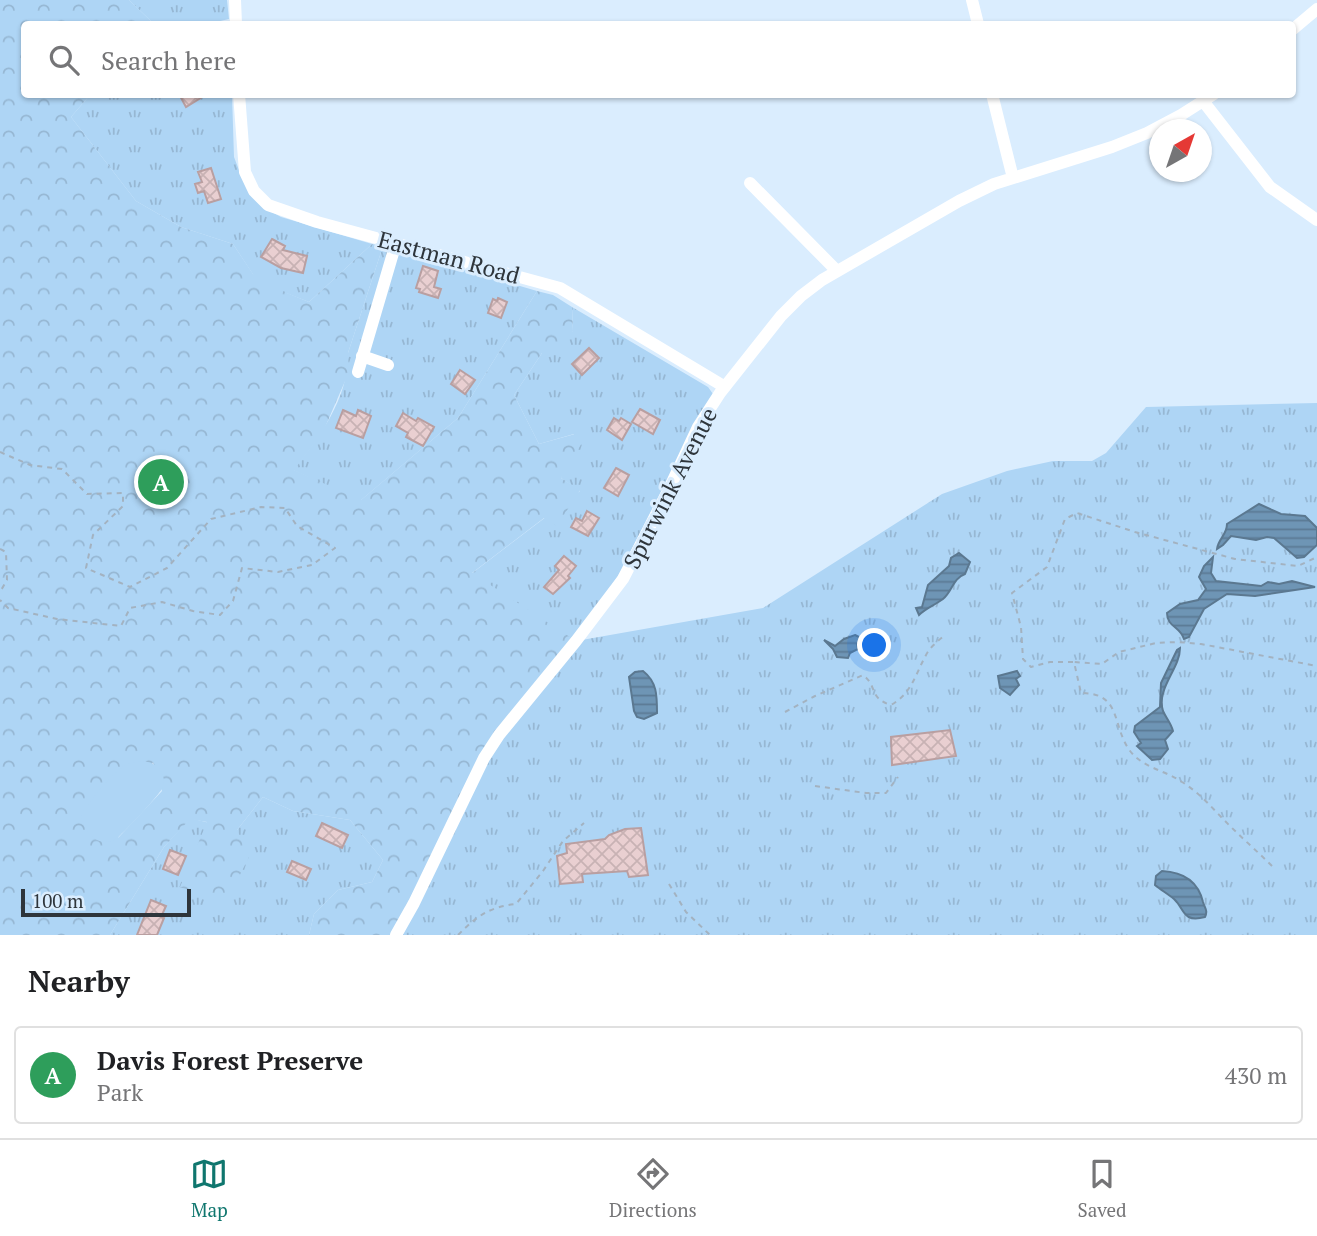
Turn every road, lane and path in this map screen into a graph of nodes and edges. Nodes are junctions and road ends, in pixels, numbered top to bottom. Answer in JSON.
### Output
{"nodes":[{"id":1,"x":235,"y":0,"type":"edge"},
{"id":2,"x":972,"y":0,"type":"edge"},
{"id":3,"x":1317,"y":9,"type":"edge"},
{"id":4,"x":236,"y":21,"type":"edge"},
{"id":5,"x":977,"y":21,"type":"edge"},
{"id":6,"x":1296,"y":27,"type":"edge"},
{"id":7,"x":239,"y":98,"type":"edge"},
{"id":8,"x":993,"y":98,"type":"edge"},
{"id":9,"x":1208,"y":98,"type":"edge"},
{"id":10,"x":1013,"y":178,"type":"junction"},
{"id":11,"x":750,"y":183,"type":"dead end"},
{"id":12,"x":1317,"y":220,"type":"edge"},
{"id":13,"x":396,"y":243,"type":"junction"},
{"id":14,"x":836,"y":271,"type":"junction"},
{"id":15,"x":362,"y":355,"type":"junction"},
{"id":16,"x":388,"y":365,"type":"dead end"},
{"id":17,"x":358,"y":372,"type":"dead end"},
{"id":18,"x":725,"y":387,"type":"junction"},
{"id":19,"x":0,"y":452,"type":"edge"},
{"id":20,"x":0,"y":549,"type":"edge"},
{"id":21,"x":1317,"y":557,"type":"edge"},
{"id":22,"x":0,"y":592,"type":"edge"},
{"id":23,"x":0,"y":600,"type":"edge"},
{"id":24,"x":945,"y":635,"type":"dead end"},
{"id":25,"x":1074,"y":663,"type":"junction"},
{"id":26,"x":1317,"y":666,"type":"edge"},
{"id":27,"x":785,"y":712,"type":"dead end"},
{"id":28,"x":898,"y":777,"type":"dead end"},
{"id":29,"x":815,"y":786,"type":"dead end"},
{"id":30,"x":584,"y":823,"type":"dead end"},
{"id":31,"x":1272,"y":866,"type":"dead end"},
{"id":32,"x":669,"y":884,"type":"dead end"},
{"id":33,"x":396,"y":935,"type":"edge"},
{"id":34,"x":458,"y":935,"type":"edge"},
{"id":35,"x":710,"y":935,"type":"edge"}],
"edges":[{"from":1,"to":4,"type":"street"},
{"from":2,"to":5,"type":"street"},
{"from":3,"to":6,"type":"street"},
{"from":7,"to":13,"type":"street","name":"Eastman Road"},
{"from":8,"to":10,"type":"street"},
{"from":9,"to":10,"type":"street","name":"Spurwink Avenue"},
{"from":9,"to":12,"type":"street"},
{"from":10,"to":14,"type":"street","name":"Spurwink Avenue"},
{"from":11,"to":14,"type":"street"},
{"from":13,"to":15,"type":"street"},
{"from":13,"to":18,"type":"street","name":"Eastman Road"},
{"from":14,"to":18,"type":"street","name":"Spurwink Avenue"},
{"from":15,"to":16,"type":"street"},
{"from":15,"to":17,"type":"street"},
{"from":18,"to":33,"type":"street","name":"Spurwink Avenue"},
{"from":19,"to":23,"type":"path"},
{"from":20,"to":22,"type":"path"},
{"from":21,"to":25,"type":"path"},
{"from":24,"to":27,"type":"path"},
{"from":25,"to":26,"type":"path"},
{"from":25,"to":31,"type":"path"},
{"from":28,"to":29,"type":"path"},
{"from":30,"to":34,"type":"path"},
{"from":32,"to":35,"type":"path"}]}
